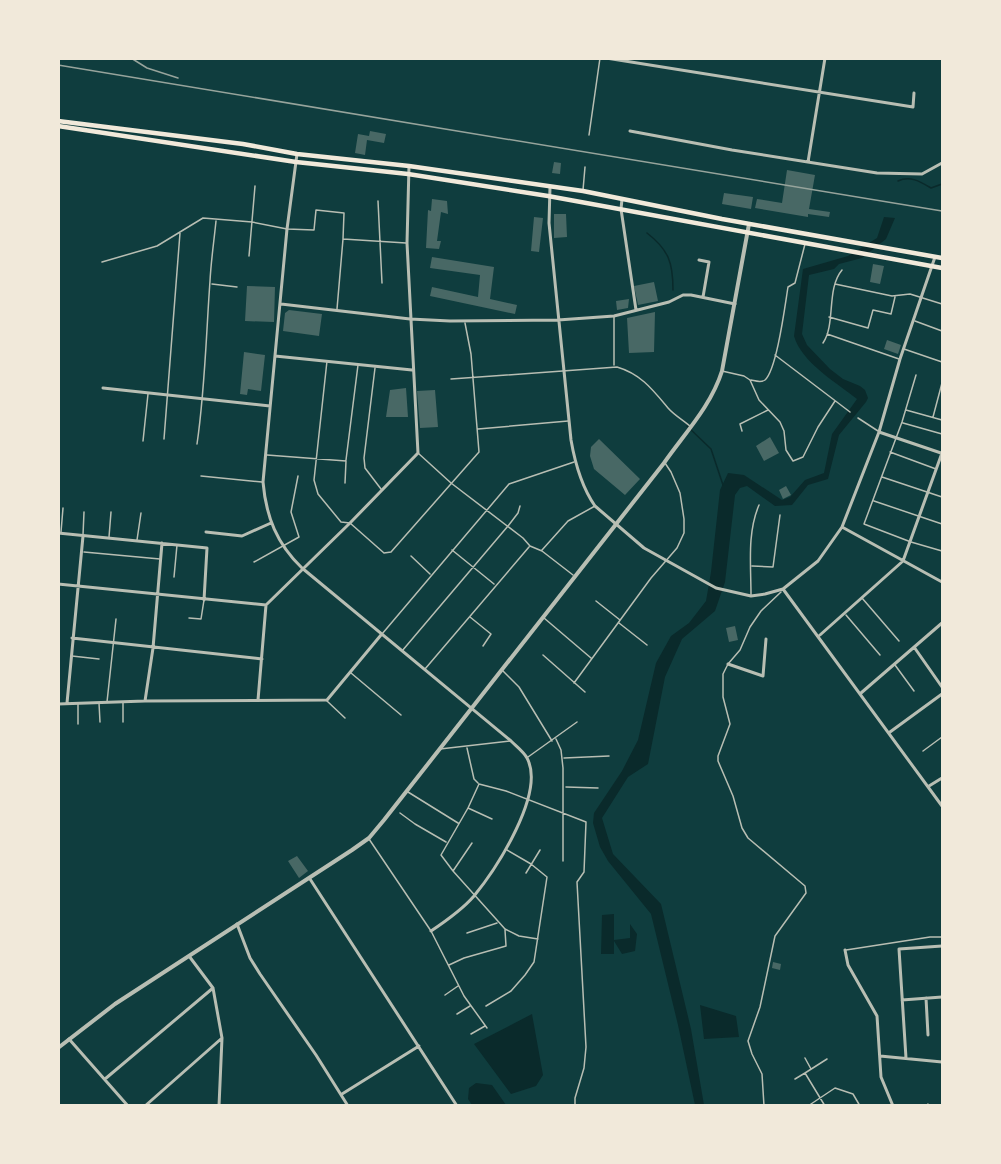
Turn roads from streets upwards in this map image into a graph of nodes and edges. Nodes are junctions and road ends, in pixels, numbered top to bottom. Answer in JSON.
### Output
{"nodes":[{"id":1,"x":606,"y":58,"type":"edge"},
{"id":2,"x":825,"y":58,"type":"edge"},
{"id":3,"x":821,"y":91,"type":"junction"},
{"id":4,"x":914,"y":93,"type":"dead end"},
{"id":5,"x":58,"y":121,"type":"edge"},
{"id":6,"x":58,"y":126,"type":"edge"},
{"id":7,"x":630,"y":130,"type":"dead end"},
{"id":8,"x":297,"y":154,"type":"junction"},
{"id":9,"x":296,"y":162,"type":"junction"},
{"id":10,"x":808,"y":162,"type":"junction"},
{"id":11,"x":942,"y":163,"type":"edge"},
{"id":12,"x":409,"y":166,"type":"junction"},
{"id":13,"x":408,"y":174,"type":"junction"},
{"id":14,"x":550,"y":187,"type":"junction"},
{"id":15,"x":548,"y":196,"type":"junction"},
{"id":16,"x":622,"y":198,"type":"junction"},
{"id":17,"x":621,"y":209,"type":"junction"},
{"id":18,"x":749,"y":224,"type":"junction"},
{"id":19,"x":747,"y":232,"type":"junction"},
{"id":20,"x":935,"y":257,"type":"junction"},
{"id":21,"x":942,"y":258,"type":"edge"},
{"id":22,"x":699,"y":260,"type":"dead end"},
{"id":23,"x":933,"y":266,"type":"junction"},
{"id":24,"x":942,"y":268,"type":"edge"},
{"id":25,"x":703,"y":297,"type":"junction"},
{"id":26,"x":281,"y":304,"type":"junction"},
{"id":27,"x":735,"y":304,"type":"junction"},
{"id":28,"x":636,"y":310,"type":"junction"},
{"id":29,"x":410,"y":319,"type":"junction"},
{"id":30,"x":558,"y":320,"type":"junction"},
{"id":31,"x":275,"y":356,"type":"junction"},
{"id":32,"x":412,"y":370,"type":"junction"},
{"id":33,"x":103,"y":388,"type":"dead end"},
{"id":34,"x":270,"y":406,"type":"junction"},
{"id":35,"x":879,"y":432,"type":"junction"},
{"id":36,"x":942,"y":453,"type":"edge"},
{"id":37,"x":271,"y":523,"type":"junction"},
{"id":38,"x":616,"y":525,"type":"junction"},
{"id":39,"x":842,"y":527,"type":"junction"},
{"id":40,"x":206,"y":532,"type":"dead end"},
{"id":41,"x":60,"y":533,"type":"edge"},
{"id":42,"x":83,"y":536,"type":"junction"},
{"id":43,"x":162,"y":543,"type":"junction"},
{"id":44,"x":903,"y":561,"type":"junction"},
{"id":45,"x":302,"y":568,"type":"junction"},
{"id":46,"x":942,"y":582,"type":"edge"},
{"id":47,"x":58,"y":584,"type":"edge"},
{"id":48,"x":79,"y":586,"type":"junction"},
{"id":49,"x":783,"y":589,"type":"junction"},
{"id":50,"x":157,"y":595,"type":"junction"},
{"id":51,"x":204,"y":600,"type":"junction"},
{"id":52,"x":266,"y":605,"type":"junction"},
{"id":53,"x":942,"y":623,"type":"edge"},
{"id":54,"x":381,"y":634,"type":"junction"},
{"id":55,"x":819,"y":636,"type":"junction"},
{"id":56,"x":72,"y":638,"type":"junction"},
{"id":57,"x":766,"y":639,"type":"dead end"},
{"id":58,"x":914,"y":647,"type":"junction"},
{"id":59,"x":153,"y":648,"type":"junction"},
{"id":60,"x":261,"y":659,"type":"junction"},
{"id":61,"x":728,"y":664,"type":"road end"},
{"id":62,"x":942,"y":687,"type":"edge"},
{"id":63,"x":861,"y":693,"type":"junction"},
{"id":64,"x":942,"y":694,"type":"edge"},
{"id":65,"x":258,"y":700,"type":"junction"},
{"id":66,"x":145,"y":701,"type":"junction"},
{"id":67,"x":67,"y":703,"type":"junction"},
{"id":68,"x":58,"y":704,"type":"edge"},
{"id":69,"x":472,"y":709,"type":"junction"},
{"id":70,"x":890,"y":732,"type":"junction"},
{"id":71,"x":942,"y":778,"type":"edge"},
{"id":72,"x":929,"y":786,"type":"junction"},
{"id":73,"x":942,"y":806,"type":"edge"},
{"id":74,"x":310,"y":879,"type":"junction"},
{"id":75,"x":237,"y":924,"type":"junction"},
{"id":76,"x":431,"y":931,"type":"road end"},
{"id":77,"x":942,"y":946,"type":"edge"},
{"id":78,"x":845,"y":950,"type":"road end"},
{"id":79,"x":189,"y":956,"type":"junction"},
{"id":80,"x":213,"y":988,"type":"junction"},
{"id":81,"x":942,"y":997,"type":"edge"},
{"id":82,"x":926,"y":998,"type":"junction"},
{"id":83,"x":902,"y":1000,"type":"junction"},
{"id":84,"x":928,"y":1035,"type":"dead end"},
{"id":85,"x":222,"y":1038,"type":"junction"},
{"id":86,"x":69,"y":1039,"type":"junction"},
{"id":87,"x":419,"y":1046,"type":"junction"},
{"id":88,"x":58,"y":1048,"type":"edge"},
{"id":89,"x":880,"y":1056,"type":"junction"},
{"id":90,"x":906,"y":1058,"type":"junction"},
{"id":91,"x":942,"y":1062,"type":"edge"},
{"id":92,"x":105,"y":1080,"type":"junction"},
{"id":93,"x":341,"y":1094,"type":"junction"},
{"id":94,"x":128,"y":1106,"type":"edge"},
{"id":95,"x":145,"y":1106,"type":"edge"},
{"id":96,"x":219,"y":1106,"type":"edge"},
{"id":97,"x":348,"y":1106,"type":"edge"},
{"id":98,"x":457,"y":1106,"type":"edge"},
{"id":99,"x":893,"y":1106,"type":"edge"}],
"edges":[{"from":1,"to":3,"type":"street"},
{"from":2,"to":3,"type":"street"},
{"from":3,"to":4,"type":"street"},
{"from":3,"to":10,"type":"street"},
{"from":5,"to":8,"type":"main road"},
{"from":6,"to":9,"type":"main road"},
{"from":7,"to":10,"type":"street"},
{"from":8,"to":9,"type":"street"},
{"from":8,"to":12,"type":"main road"},
{"from":9,"to":13,"type":"main road"},
{"from":9,"to":26,"type":"street"},
{"from":10,"to":11,"type":"street"},
{"from":12,"to":13,"type":"street"},
{"from":12,"to":14,"type":"main road"},
{"from":13,"to":15,"type":"main road"},
{"from":13,"to":29,"type":"street"},
{"from":14,"to":15,"type":"street"},
{"from":14,"to":16,"type":"main road"},
{"from":15,"to":17,"type":"main road"},
{"from":15,"to":30,"type":"street"},
{"from":16,"to":17,"type":"street"},
{"from":16,"to":18,"type":"main road"},
{"from":17,"to":19,"type":"main road"},
{"from":17,"to":28,"type":"street"},
{"from":18,"to":19,"type":"street"},
{"from":18,"to":20,"type":"main road"},
{"from":19,"to":23,"type":"main road"},
{"from":19,"to":27,"type":"street"},
{"from":20,"to":21,"type":"main road"},
{"from":20,"to":23,"type":"street"},
{"from":22,"to":25,"type":"street"},
{"from":23,"to":24,"type":"main road"},
{"from":23,"to":35,"type":"street"},
{"from":25,"to":27,"type":"street"},
{"from":25,"to":28,"type":"street"},
{"from":26,"to":29,"type":"street"},
{"from":26,"to":31,"type":"street"},
{"from":27,"to":38,"type":"street"},
{"from":28,"to":30,"type":"street"},
{"from":29,"to":30,"type":"street"},
{"from":29,"to":32,"type":"street"},
{"from":30,"to":38,"type":"street"},
{"from":31,"to":32,"type":"street"},
{"from":31,"to":34,"type":"street"},
{"from":32,"to":45,"type":"street"},
{"from":33,"to":34,"type":"street"},
{"from":34,"to":37,"type":"street"},
{"from":35,"to":36,"type":"street"},
{"from":35,"to":39,"type":"street"},
{"from":36,"to":44,"type":"street"},
{"from":37,"to":40,"type":"street"},
{"from":37,"to":45,"type":"street"},
{"from":38,"to":49,"type":"street"},
{"from":38,"to":69,"type":"street"},
{"from":39,"to":44,"type":"street"},
{"from":39,"to":49,"type":"street"},
{"from":41,"to":42,"type":"street"},
{"from":42,"to":43,"type":"street"},
{"from":42,"to":48,"type":"street"},
{"from":43,"to":50,"type":"street"},
{"from":43,"to":51,"type":"street"},
{"from":44,"to":46,"type":"street"},
{"from":44,"to":55,"type":"street"},
{"from":45,"to":52,"type":"street"},
{"from":45,"to":54,"type":"street"},
{"from":47,"to":48,"type":"street"},
{"from":48,"to":50,"type":"street"},
{"from":48,"to":56,"type":"street"},
{"from":49,"to":55,"type":"street"},
{"from":50,"to":51,"type":"street"},
{"from":50,"to":59,"type":"street"},
{"from":51,"to":52,"type":"street"},
{"from":52,"to":60,"type":"street"},
{"from":53,"to":58,"type":"street"},
{"from":54,"to":65,"type":"street"},
{"from":54,"to":69,"type":"street"},
{"from":55,"to":63,"type":"street"},
{"from":56,"to":59,"type":"street"},
{"from":56,"to":67,"type":"street"},
{"from":57,"to":61,"type":"street"},
{"from":58,"to":62,"type":"street"},
{"from":58,"to":63,"type":"street"},
{"from":59,"to":60,"type":"street"},
{"from":59,"to":66,"type":"street"},
{"from":60,"to":65,"type":"street"},
{"from":63,"to":70,"type":"street"},
{"from":64,"to":70,"type":"street"},
{"from":65,"to":66,"type":"street"},
{"from":66,"to":67,"type":"street"},
{"from":67,"to":68,"type":"street"},
{"from":69,"to":74,"type":"street"},
{"from":69,"to":76,"type":"street"},
{"from":70,"to":72,"type":"street"},
{"from":71,"to":72,"type":"street"},
{"from":72,"to":73,"type":"street"},
{"from":74,"to":75,"type":"street"},
{"from":74,"to":87,"type":"street"},
{"from":75,"to":79,"type":"street"},
{"from":75,"to":93,"type":"street"},
{"from":77,"to":83,"type":"street"},
{"from":78,"to":89,"type":"street"},
{"from":79,"to":80,"type":"street"},
{"from":79,"to":86,"type":"street"},
{"from":80,"to":85,"type":"street"},
{"from":80,"to":92,"type":"street"},
{"from":81,"to":82,"type":"street"},
{"from":82,"to":83,"type":"street"},
{"from":82,"to":84,"type":"street"},
{"from":83,"to":90,"type":"street"},
{"from":85,"to":95,"type":"street"},
{"from":85,"to":96,"type":"street"},
{"from":86,"to":88,"type":"street"},
{"from":86,"to":92,"type":"street"},
{"from":87,"to":93,"type":"street"},
{"from":87,"to":98,"type":"street"},
{"from":89,"to":90,"type":"street"},
{"from":89,"to":99,"type":"street"},
{"from":90,"to":91,"type":"street"},
{"from":92,"to":94,"type":"street"},
{"from":93,"to":97,"type":"street"}]}
